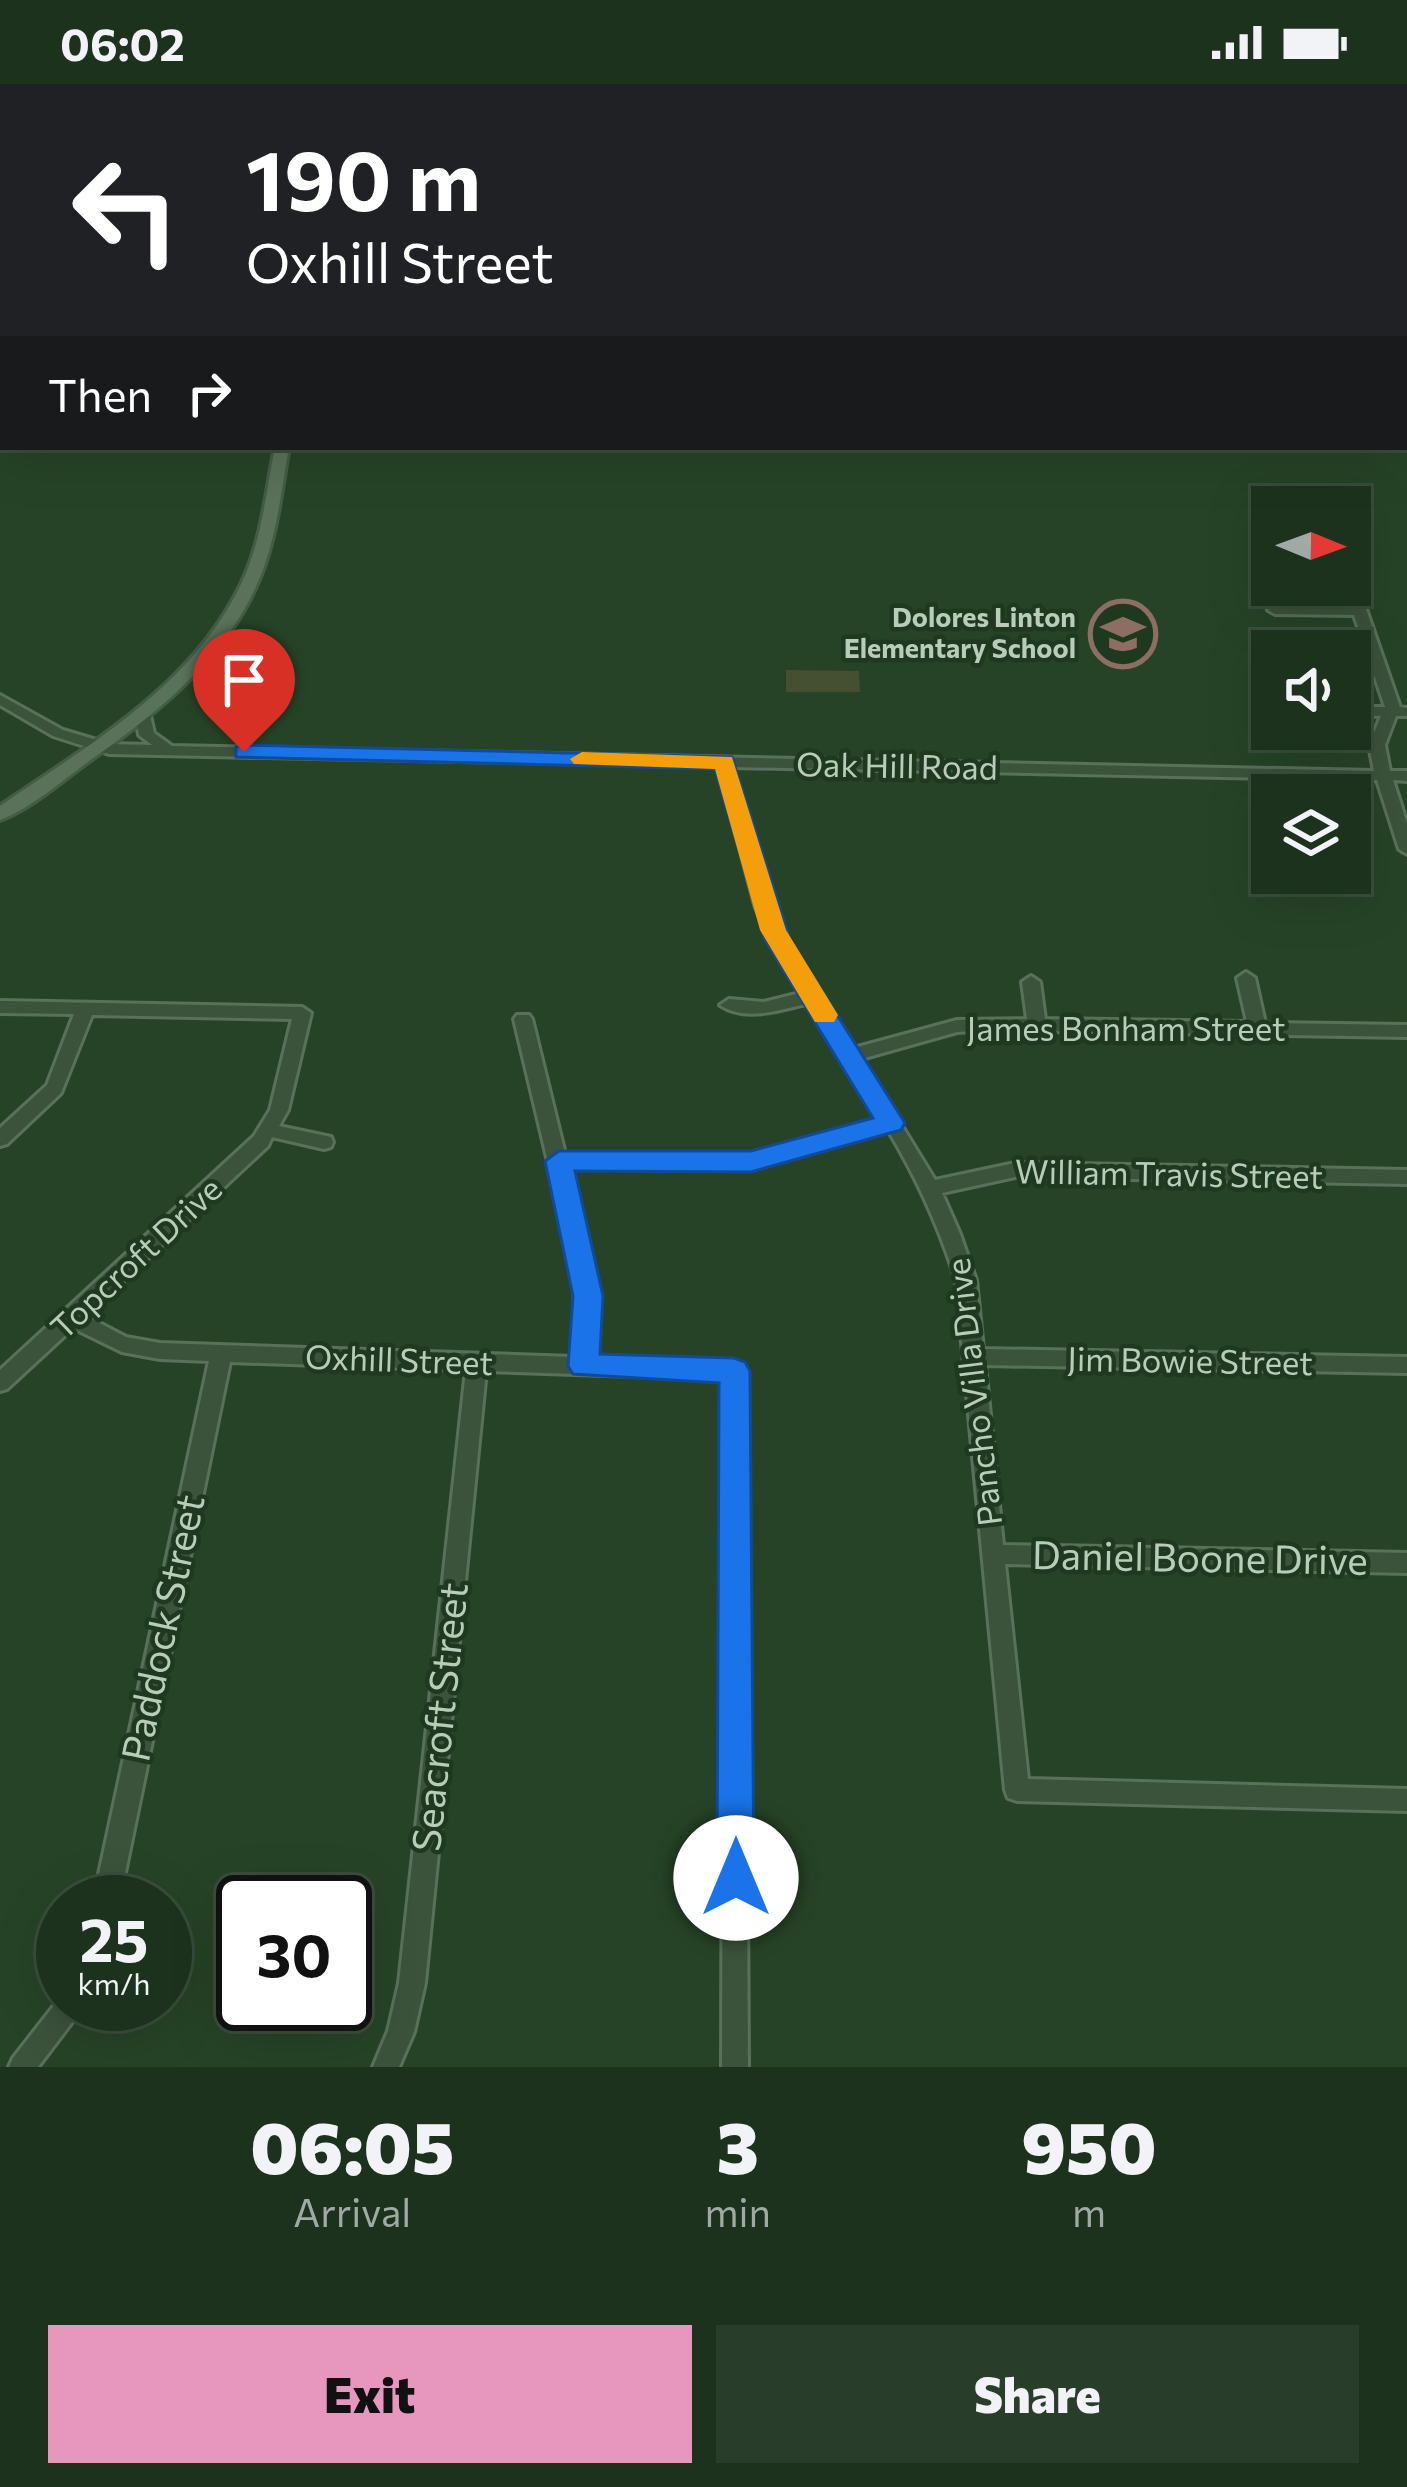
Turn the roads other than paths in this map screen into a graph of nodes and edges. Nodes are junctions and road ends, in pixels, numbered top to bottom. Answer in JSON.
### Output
{"nodes":[{"id":1,"x":280,"y":450,"type":"edge"},
{"id":2,"x":1358,"y":606,"type":"edge"},
{"id":3,"x":1275,"y":610,"type":"dead end"},
{"id":4,"x":1360,"y":611,"type":"junction"},
{"id":5,"x":0,"y":699,"type":"edge"},
{"id":6,"x":142,"y":711,"type":"junction"},
{"id":7,"x":1397,"y":712,"type":"edge"},
{"id":8,"x":95,"y":747,"type":"junction"},
{"id":9,"x":171,"y":750,"type":"junction"},
{"id":10,"x":724,"y":762,"type":"junction"},
{"id":11,"x":1383,"y":776,"type":"junction"},
{"id":12,"x":1407,"y":776,"type":"edge"},
{"id":13,"x":0,"y":814,"type":"edge"},
{"id":14,"x":1407,"y":849,"type":"edge"},
{"id":15,"x":1246,"y":978,"type":"dead end"},
{"id":16,"x":1031,"y":982,"type":"dead end"},
{"id":17,"x":813,"y":996,"type":"junction"},
{"id":18,"x":729,"y":1005,"type":"dead end"},
{"id":19,"x":0,"y":1007,"type":"edge"},
{"id":20,"x":85,"y":1009,"type":"junction"},
{"id":21,"x":523,"y":1019,"type":"dead end"},
{"id":22,"x":1037,"y":1026,"type":"junction"},
{"id":23,"x":1258,"y":1030,"type":"junction"},
{"id":24,"x":1407,"y":1031,"type":"edge"},
{"id":25,"x":849,"y":1056,"type":"junction"},
{"id":26,"x":891,"y":1123,"type":"junction"},
{"id":27,"x":268,"y":1130,"type":"junction"},
{"id":28,"x":0,"y":1139,"type":"edge"},
{"id":29,"x":324,"y":1142,"type":"dead end"},
{"id":30,"x":559,"y":1161,"type":"junction"},
{"id":31,"x":1407,"y":1177,"type":"edge"},
{"id":32,"x":932,"y":1188,"type":"junction"},
{"id":33,"x":70,"y":1317,"type":"junction"},
{"id":34,"x":220,"y":1354,"type":"junction"},
{"id":35,"x":974,"y":1357,"type":"junction"},
{"id":36,"x":477,"y":1364,"type":"junction"},
{"id":37,"x":1407,"y":1365,"type":"edge"},
{"id":38,"x":584,"y":1366,"type":"junction"},
{"id":39,"x":0,"y":1383,"type":"edge"},
{"id":40,"x":993,"y":1554,"type":"junction"},
{"id":41,"x":1407,"y":1563,"type":"edge"},
{"id":42,"x":1407,"y":1800,"type":"edge"},
{"id":43,"x":112,"y":1875,"type":"edge"},
{"id":44,"x":49,"y":2031,"type":"edge"},
{"id":45,"x":22,"y":2067,"type":"edge"},
{"id":46,"x":386,"y":2067,"type":"edge"},
{"id":47,"x":735,"y":2067,"type":"edge"}],
"edges":[{"from":1,"to":6,"type":"main road"},
{"from":2,"to":4,"type":"street"},
{"from":3,"to":4,"type":"street"},
{"from":4,"to":7,"type":"street"},
{"from":5,"to":8,"type":"street"},
{"from":6,"to":8,"type":"main road"},
{"from":6,"to":9,"type":"street"},
{"from":7,"to":11,"type":"street"},
{"from":8,"to":9,"type":"street","name":"Oak Hill Road"},
{"from":8,"to":13,"type":"main road"},
{"from":9,"to":10,"type":"street","name":"Oak Hill Road"},
{"from":10,"to":11,"type":"street","name":"Oak Hill Road"},
{"from":10,"to":17,"type":"street","name":"Pancho Villa Drive"},
{"from":11,"to":12,"type":"street","name":"Oak Hill Road"},
{"from":11,"to":14,"type":"street"},
{"from":15,"to":23,"type":"street"},
{"from":16,"to":22,"type":"street"},
{"from":17,"to":18,"type":"street"},
{"from":17,"to":25,"type":"street","name":"Pancho Villa Drive"},
{"from":19,"to":20,"type":"street"},
{"from":20,"to":27,"type":"street","name":"Topcroft Drive"},
{"from":20,"to":28,"type":"street"},
{"from":21,"to":30,"type":"street"},
{"from":22,"to":23,"type":"street","name":"James Bonham Street"},
{"from":22,"to":25,"type":"street","name":"James Bonham Street"},
{"from":23,"to":24,"type":"street","name":"James Bonham Street"},
{"from":25,"to":26,"type":"street","name":"Pancho Villa Drive"},
{"from":26,"to":30,"type":"street"},
{"from":26,"to":32,"type":"street","name":"Pancho Villa Drive"},
{"from":27,"to":29,"type":"street"},
{"from":27,"to":33,"type":"street","name":"Topcroft Drive"},
{"from":30,"to":38,"type":"street"},
{"from":31,"to":32,"type":"street","name":"William Travis Street"},
{"from":32,"to":35,"type":"street","name":"Pancho Villa Drive"},
{"from":33,"to":34,"type":"street","name":"Oxhill Street"},
{"from":33,"to":39,"type":"street","name":"Topcroft Drive"},
{"from":34,"to":36,"type":"street","name":"Oxhill Street"},
{"from":34,"to":43,"type":"street","name":"Paddock Street"},
{"from":35,"to":37,"type":"street","name":"Jim Bowie Street"},
{"from":35,"to":40,"type":"street","name":"Pancho Villa Drive"},
{"from":36,"to":38,"type":"street","name":"Oxhill Street"},
{"from":36,"to":46,"type":"street","name":"Seacroft Street"},
{"from":38,"to":47,"type":"street","name":"Oxhill Street"},
{"from":40,"to":41,"type":"street","name":"Daniel Boone Drive"},
{"from":40,"to":42,"type":"street","name":"Pancho Villa Drive"},
{"from":44,"to":45,"type":"street"}]}
